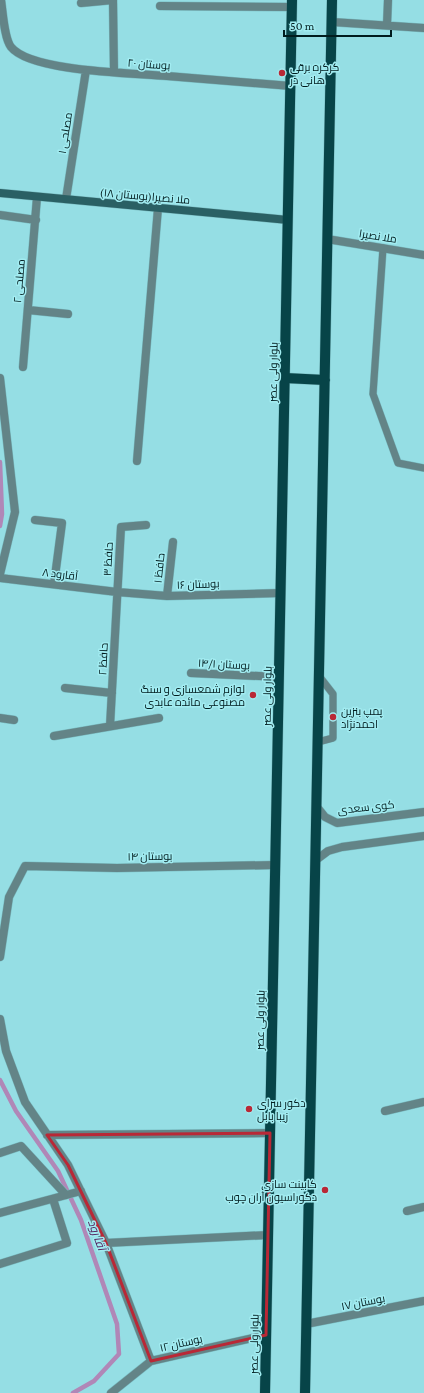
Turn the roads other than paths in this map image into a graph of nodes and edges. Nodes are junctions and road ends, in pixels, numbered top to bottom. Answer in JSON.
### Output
{"nodes":[{"id":1,"x":1,"y":0,"type":"edge"},
{"id":2,"x":332,"y":0,"type":"edge"},
{"id":3,"x":388,"y":0,"type":"edge"},
{"id":4,"x":81,"y":3,"type":"dead end"},
{"id":5,"x":292,"y":4,"type":"edge"},
{"id":6,"x":160,"y":6,"type":"dead end"},
{"id":7,"x":332,"y":22,"type":"junction"},
{"id":8,"x":388,"y":25,"type":"junction"},
{"id":9,"x":424,"y":28,"type":"edge"},
{"id":10,"x":86,"y":70,"type":"junction"},
{"id":11,"x":114,"y":72,"type":"junction"},
{"id":12,"x":291,"y":86,"type":"junction"},
{"id":13,"x":0,"y":193,"type":"edge"},
{"id":14,"x":37,"y":196,"type":"junction"},
{"id":15,"x":66,"y":199,"type":"junction"},
{"id":16,"x":158,"y":208,"type":"junction"},
{"id":17,"x":0,"y":215,"type":"edge"},
{"id":18,"x":36,"y":220,"type":"junction"},
{"id":19,"x":288,"y":220,"type":"junction"},
{"id":20,"x":327,"y":239,"type":"junction"},
{"id":21,"x":382,"y":248,"type":"junction"},
{"id":22,"x":424,"y":255,"type":"edge"},
{"id":23,"x":28,"y":310,"type":"junction"},
{"id":24,"x":68,"y":314,"type":"dead end"},
{"id":25,"x":23,"y":367,"type":"dead end"},
{"id":26,"x":0,"y":378,"type":"edge"},
{"id":27,"x":285,"y":378,"type":"junction"},
{"id":28,"x":325,"y":380,"type":"junction"},
{"id":29,"x":137,"y":461,"type":"dead end"},
{"id":30,"x":424,"y":468,"type":"edge"},
{"id":31,"x":35,"y":520,"type":"dead end"},
{"id":32,"x":146,"y":526,"type":"dead end"},
{"id":33,"x":173,"y":542,"type":"dead end"},
{"id":34,"x":0,"y":574,"type":"edge"},
{"id":35,"x":0,"y":578,"type":"edge"},
{"id":36,"x":54,"y":584,"type":"junction"},
{"id":37,"x":117,"y":592,"type":"junction"},
{"id":38,"x":281,"y":593,"type":"junction"},
{"id":39,"x":167,"y":596,"type":"junction"},
{"id":40,"x":191,"y":673,"type":"dead end"},
{"id":41,"x":319,"y":676,"type":"junction"},
{"id":42,"x":279,"y":677,"type":"junction"},
{"id":43,"x":65,"y":688,"type":"dead end"},
{"id":44,"x":112,"y":693,"type":"junction"},
{"id":45,"x":0,"y":718,"type":"edge"},
{"id":46,"x":159,"y":718,"type":"dead end"},
{"id":47,"x":14,"y":720,"type":"dead end"},
{"id":48,"x":110,"y":726,"type":"junction"},
{"id":49,"x":54,"y":736,"type":"dead end"},
{"id":50,"x":318,"y":742,"type":"junction"},
{"id":51,"x":316,"y":807,"type":"junction"},
{"id":52,"x":424,"y":812,"type":"edge"},
{"id":53,"x":424,"y":836,"type":"edge"},
{"id":54,"x":316,"y":860,"type":"junction"},
{"id":55,"x":275,"y":865,"type":"junction"},
{"id":56,"x":0,"y":957,"type":"edge"},
{"id":57,"x":0,"y":1019,"type":"edge"},
{"id":58,"x":424,"y":1102,"type":"edge"},
{"id":59,"x":385,"y":1111,"type":"dead end"},
{"id":60,"x":270,"y":1133,"type":"junction"},
{"id":61,"x":48,"y":1135,"type":"junction"},
{"id":62,"x":0,"y":1153,"type":"edge"},
{"id":63,"x":81,"y":1191,"type":"junction"},
{"id":64,"x":66,"y":1195,"type":"junction"},
{"id":65,"x":53,"y":1199,"type":"junction"},
{"id":66,"x":424,"y":1207,"type":"edge"},
{"id":67,"x":408,"y":1211,"type":"dead end"},
{"id":68,"x":0,"y":1213,"type":"edge"},
{"id":69,"x":268,"y":1235,"type":"junction"},
{"id":70,"x":106,"y":1243,"type":"junction"},
{"id":71,"x":0,"y":1264,"type":"edge"},
{"id":72,"x":424,"y":1301,"type":"edge"},
{"id":73,"x":306,"y":1324,"type":"junction"},
{"id":74,"x":266,"y":1335,"type":"junction"},
{"id":75,"x":151,"y":1361,"type":"junction"},
{"id":76,"x":112,"y":1393,"type":"edge"},
{"id":77,"x":265,"y":1393,"type":"edge"},
{"id":78,"x":305,"y":1393,"type":"edge"}],
"edges":[{"from":1,"to":10,"type":"street","name":"بوستان ۲۰"},
{"from":2,"to":7,"type":"main road"},
{"from":3,"to":8,"type":"street"},
{"from":4,"to":11,"type":"street"},
{"from":5,"to":6,"type":"street"},
{"from":5,"to":12,"type":"main road","name":"بلوار ولی عصر"},
{"from":7,"to":8,"type":"street"},
{"from":7,"to":20,"type":"main road"},
{"from":8,"to":9,"type":"street"},
{"from":10,"to":11,"type":"street","name":"بوستان ۲۰"},
{"from":10,"to":15,"type":"street","name":"مصلحی ۱"},
{"from":11,"to":12,"type":"street","name":"بوستان ۲۰"},
{"from":12,"to":19,"type":"main road","name":"بلوار ولی عصر"},
{"from":13,"to":14,"type":"street","name":"ملا نصیرا(بوستان ۱۸)"},
{"from":14,"to":15,"type":"street","name":"ملا نصیرا(بوستان ۱۸)"},
{"from":14,"to":18,"type":"street","name":"مصلحی ۲"},
{"from":15,"to":16,"type":"street","name":"ملا نصیرا(بوستان ۱۸)"},
{"from":16,"to":19,"type":"street","name":"ملا نصیرا(بوستان ۱۸)"},
{"from":16,"to":29,"type":"street"},
{"from":17,"to":18,"type":"street"},
{"from":18,"to":23,"type":"street","name":"مصلحی ۲"},
{"from":19,"to":27,"type":"main road","name":"بلوار ولی عصر"},
{"from":20,"to":21,"type":"street","name":"ملا نصیرا"},
{"from":20,"to":28,"type":"main road"},
{"from":21,"to":22,"type":"street","name":"ملا نصیرا"},
{"from":21,"to":30,"type":"lane"},
{"from":23,"to":24,"type":"street"},
{"from":23,"to":25,"type":"street","name":"مصلحی ۲"},
{"from":26,"to":34,"type":"street"},
{"from":27,"to":28,"type":"main road"},
{"from":27,"to":38,"type":"main road","name":"بلوار ولی عصر"},
{"from":28,"to":41,"type":"main road"},
{"from":31,"to":36,"type":"street"},
{"from":32,"to":37,"type":"street","name":"حافظ ۳"},
{"from":33,"to":39,"type":"street","name":"حافظ ۱"},
{"from":35,"to":36,"type":"street","name":"آقارود ۸"},
{"from":36,"to":37,"type":"street","name":"آقارود ۸"},
{"from":37,"to":39,"type":"street","name":"بوستان ۱۶"},
{"from":37,"to":44,"type":"street","name":"حافظ ۲"},
{"from":38,"to":39,"type":"street","name":"بوستان ۱۶"},
{"from":38,"to":42,"type":"main road","name":"بلوار ولی عصر"},
{"from":40,"to":42,"type":"street","name":"بوستان ۱۴/۱"},
{"from":41,"to":50,"type":"main road"},
{"from":41,"to":50,"type":"lane"},
{"from":42,"to":55,"type":"main road","name":"بلوار ولی عصر"},
{"from":43,"to":44,"type":"street"},
{"from":44,"to":48,"type":"street","name":"حافظ ۲"},
{"from":45,"to":47,"type":"street"},
{"from":46,"to":48,"type":"street"},
{"from":48,"to":49,"type":"street"},
{"from":50,"to":51,"type":"main road"},
{"from":51,"to":52,"type":"street","name":"کوی سعدی"},
{"from":51,"to":54,"type":"main road"},
{"from":53,"to":54,"type":"street"},
{"from":54,"to":73,"type":"main road"},
{"from":55,"to":56,"type":"street","name":"بوستان ۱۴"},
{"from":55,"to":60,"type":"main road","name":"بلوار ولی عصر"},
{"from":57,"to":61,"type":"street"},
{"from":58,"to":59,"type":"street"},
{"from":60,"to":61,"type":"street"},
{"from":60,"to":69,"type":"main road","name":"بلوار ولی عصر"},
{"from":61,"to":63,"type":"street"},
{"from":62,"to":64,"type":"street"},
{"from":63,"to":64,"type":"street"},
{"from":63,"to":70,"type":"street"},
{"from":64,"to":65,"type":"street"},
{"from":65,"to":68,"type":"street"},
{"from":65,"to":71,"type":"street"},
{"from":66,"to":67,"type":"street"},
{"from":69,"to":70,"type":"street"},
{"from":69,"to":74,"type":"main road","name":"بلوار ولی عصر"},
{"from":70,"to":75,"type":"street"},
{"from":72,"to":73,"type":"street","name":"بوستان ۱۷"},
{"from":73,"to":78,"type":"main road"},
{"from":74,"to":75,"type":"street","name":"بوستان ۱۲"},
{"from":74,"to":77,"type":"main road","name":"بلوار ولی عصر"},
{"from":75,"to":76,"type":"street","name":"بوستان ۱۲"}]}
